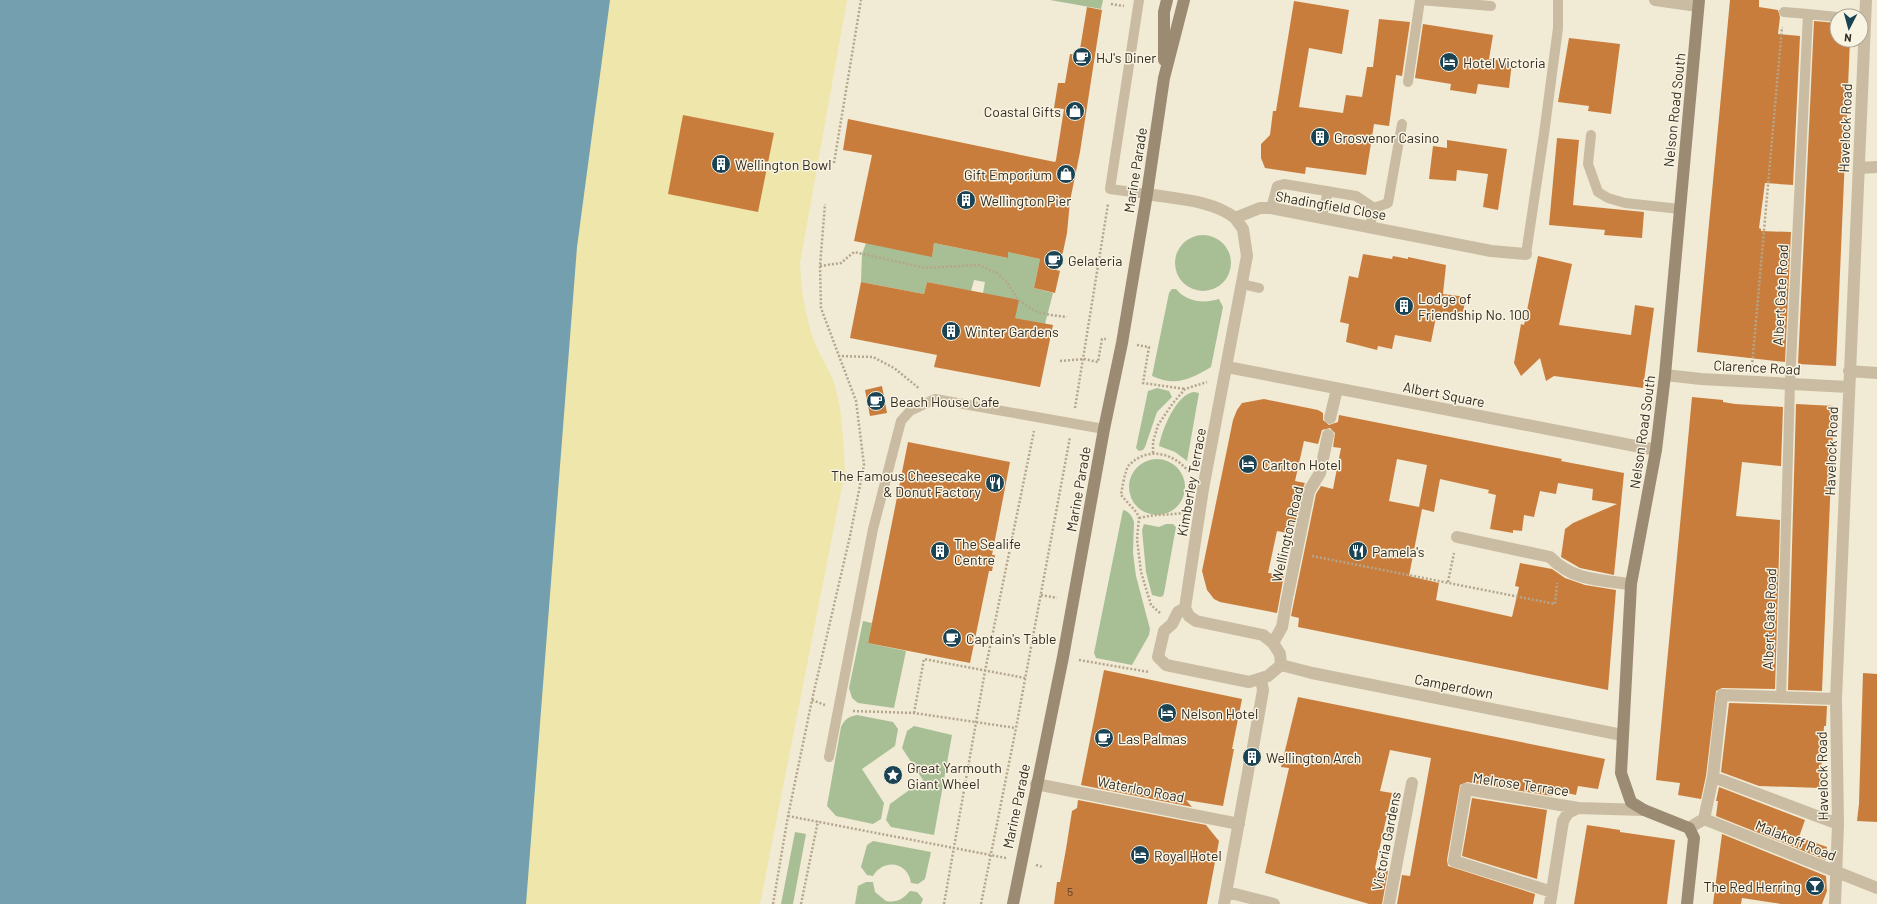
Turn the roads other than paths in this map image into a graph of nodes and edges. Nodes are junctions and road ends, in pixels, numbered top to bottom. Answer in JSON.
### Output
{"nodes":[{"id":1,"x":1139,"y":0,"type":"edge"},
{"id":2,"x":1167,"y":0,"type":"edge"},
{"id":3,"x":1184,"y":0,"type":"edge"},
{"id":4,"x":1420,"y":0,"type":"edge"},
{"id":5,"x":1558,"y":0,"type":"edge"},
{"id":6,"x":1655,"y":0,"type":"edge"},
{"id":7,"x":1698,"y":3,"type":"edge"},
{"id":8,"x":1491,"y":6,"type":"dead end"},
{"id":9,"x":1784,"y":12,"type":"road end"},
{"id":10,"x":1808,"y":14,"type":"junction"},
{"id":11,"x":1829,"y":16,"type":"edge"},
{"id":12,"x":1862,"y":48,"type":"edge"},
{"id":13,"x":1164,"y":78,"type":"junction"},
{"id":14,"x":1408,"y":82,"type":"dead end"},
{"id":15,"x":1402,"y":124,"type":"dead end"},
{"id":16,"x":1591,"y":135,"type":"dead end"},
{"id":17,"x":1859,"y":168,"type":"junction"},
{"id":18,"x":1877,"y":168,"type":"edge"},
{"id":19,"x":1328,"y":191,"type":"junction"},
{"id":20,"x":1147,"y":194,"type":"junction"},
{"id":21,"x":1271,"y":208,"type":"junction"},
{"id":22,"x":1374,"y":208,"type":"junction"},
{"id":23,"x":1680,"y":209,"type":"junction"},
{"id":24,"x":1322,"y":217,"type":"junction"},
{"id":25,"x":1235,"y":218,"type":"junction"},
{"id":26,"x":1370,"y":226,"type":"junction"},
{"id":27,"x":1526,"y":254,"type":"joint"},
{"id":28,"x":1242,"y":284,"type":"junction"},
{"id":29,"x":1259,"y":288,"type":"dead end"},
{"id":30,"x":1849,"y":371,"type":"junction"},
{"id":31,"x":1226,"y":372,"type":"junction"},
{"id":32,"x":1877,"y":373,"type":"edge"},
{"id":33,"x":1665,"y":375,"type":"junction"},
{"id":34,"x":1790,"y":384,"type":"junction"},
{"id":35,"x":1848,"y":387,"type":"junction"},
{"id":36,"x":1337,"y":389,"type":"junction"},
{"id":37,"x":1330,"y":418,"type":"dead end"},
{"id":38,"x":1104,"y":429,"type":"junction"},
{"id":39,"x":1328,"y":435,"type":"dead end"},
{"id":40,"x":1656,"y":450,"type":"junction"},
{"id":41,"x":1457,"y":537,"type":"road end"},
{"id":42,"x":1631,"y":584,"type":"junction"},
{"id":43,"x":1185,"y":608,"type":"junction"},
{"id":44,"x":1273,"y":644,"type":"junction"},
{"id":45,"x":1281,"y":665,"type":"junction"},
{"id":46,"x":1260,"y":679,"type":"junction"},
{"id":47,"x":1781,"y":697,"type":"junction"},
{"id":48,"x":1836,"y":699,"type":"junction"},
{"id":49,"x":1622,"y":735,"type":"junction"},
{"id":50,"x":830,"y":757,"type":"dead end"},
{"id":51,"x":1713,"y":776,"type":"junction"},
{"id":52,"x":1412,"y":783,"type":"dead end"},
{"id":53,"x":1036,"y":784,"type":"junction"},
{"id":54,"x":1578,"y":808,"type":"junction"},
{"id":55,"x":1644,"y":810,"type":"junction"},
{"id":56,"x":1704,"y":820,"type":"junction"},
{"id":57,"x":1239,"y":824,"type":"junction"},
{"id":58,"x":1838,"y":824,"type":"junction"},
{"id":59,"x":1689,"y":828,"type":"junction"},
{"id":60,"x":1837,"y":872,"type":"junction"},
{"id":61,"x":1877,"y":888,"type":"edge"},
{"id":62,"x":1552,"y":892,"type":"junction"},
{"id":63,"x":1225,"y":898,"type":"edge"},
{"id":64,"x":1013,"y":904,"type":"edge"},
{"id":65,"x":1274,"y":904,"type":"edge"},
{"id":66,"x":1389,"y":904,"type":"edge"},
{"id":67,"x":1550,"y":904,"type":"edge"},
{"id":68,"x":1687,"y":904,"type":"edge"},
{"id":69,"x":1835,"y":904,"type":"edge"}],
"edges":[{"from":1,"to":20,"type":"lane"},
{"from":2,"to":13,"type":"street","name":"Marine Parade"},
{"from":3,"to":13,"type":"street","name":"Marine Parade"},
{"from":4,"to":8,"type":"lane"},
{"from":4,"to":14,"type":"lane"},
{"from":5,"to":27,"type":"lane"},
{"from":6,"to":7,"type":"street"},
{"from":7,"to":23,"type":"street","name":"Nelson Road South"},
{"from":9,"to":10,"type":"lane"},
{"from":10,"to":11,"type":"lane"},
{"from":10,"to":34,"type":"lane","name":"Albert Gate Road"},
{"from":12,"to":17,"type":"street","name":"Havelock Road"},
{"from":13,"to":20,"type":"street","name":"Marine Parade"},
{"from":15,"to":22,"type":"lane"},
{"from":16,"to":23,"type":"lane"},
{"from":17,"to":18,"type":"street"},
{"from":17,"to":30,"type":"street","name":"Havelock Road"},
{"from":19,"to":21,"type":"lane"},
{"from":19,"to":22,"type":"lane"},
{"from":19,"to":24,"type":"lane"},
{"from":20,"to":25,"type":"street"},
{"from":20,"to":38,"type":"street","name":"Marine Parade"},
{"from":21,"to":24,"type":"street","name":"Shadingfield Close"},
{"from":21,"to":25,"type":"street","name":"Shadingfield Close"},
{"from":22,"to":26,"type":"lane"},
{"from":23,"to":33,"type":"street","name":"Nelson Road South"},
{"from":24,"to":26,"type":"street","name":"Shadingfield Close"},
{"from":25,"to":28,"type":"street","name":"Kimberley Terrace"},
{"from":26,"to":27,"type":"street","name":"Shadingfield Close"},
{"from":28,"to":29,"type":"lane"},
{"from":28,"to":31,"type":"street","name":"Kimberley Terrace"},
{"from":30,"to":32,"type":"street"},
{"from":30,"to":35,"type":"street","name":"Havelock Road"},
{"from":31,"to":36,"type":"street","name":"Albert Square"},
{"from":31,"to":43,"type":"street","name":"Kimberley Terrace"},
{"from":33,"to":34,"type":"street","name":"Clarence Road"},
{"from":33,"to":40,"type":"street","name":"Nelson Road South"},
{"from":34,"to":35,"type":"street","name":"Clarence Road"},
{"from":34,"to":47,"type":"lane","name":"Albert Gate Road"},
{"from":35,"to":48,"type":"street","name":"Havelock Road"},
{"from":36,"to":37,"type":"street"},
{"from":36,"to":40,"type":"street","name":"Albert Square"},
{"from":38,"to":50,"type":"lane"},
{"from":38,"to":53,"type":"street","name":"Marine Parade"},
{"from":39,"to":44,"type":"street","name":"Wellington Road"},
{"from":40,"to":42,"type":"street","name":"Nelson Road South"},
{"from":41,"to":42,"type":"street"},
{"from":42,"to":49,"type":"street","name":"Nelson Road South"},
{"from":43,"to":44,"type":"street"},
{"from":43,"to":46,"type":"street"},
{"from":44,"to":45,"type":"street"},
{"from":45,"to":46,"type":"street"},
{"from":45,"to":49,"type":"street","name":"Camperdown"},
{"from":46,"to":57,"type":"street"},
{"from":47,"to":48,"type":"street"},
{"from":47,"to":51,"type":"street"},
{"from":48,"to":58,"type":"street","name":"Havelock Road"},
{"from":49,"to":55,"type":"street","name":"Nelson Road South"},
{"from":51,"to":56,"type":"street"},
{"from":51,"to":58,"type":"street"},
{"from":52,"to":66,"type":"street","name":"Victoria Gardens"},
{"from":53,"to":57,"type":"street","name":"Waterloo Road"},
{"from":53,"to":64,"type":"street","name":"Marine Parade"},
{"from":54,"to":55,"type":"street"},
{"from":54,"to":62,"type":"street"},
{"from":54,"to":62,"type":"street","name":"Melrose Terrace"},
{"from":55,"to":59,"type":"street","name":"Nelson Road South"},
{"from":56,"to":59,"type":"street"},
{"from":56,"to":60,"type":"street","name":"Malakoff Road"},
{"from":57,"to":63,"type":"street"},
{"from":58,"to":60,"type":"street","name":"Havelock Road"},
{"from":59,"to":68,"type":"street"},
{"from":60,"to":61,"type":"street","name":"Malakoff Road"},
{"from":60,"to":69,"type":"street","name":"Havelock Road"},
{"from":62,"to":67,"type":"street"},
{"from":63,"to":65,"type":"street"}]}
